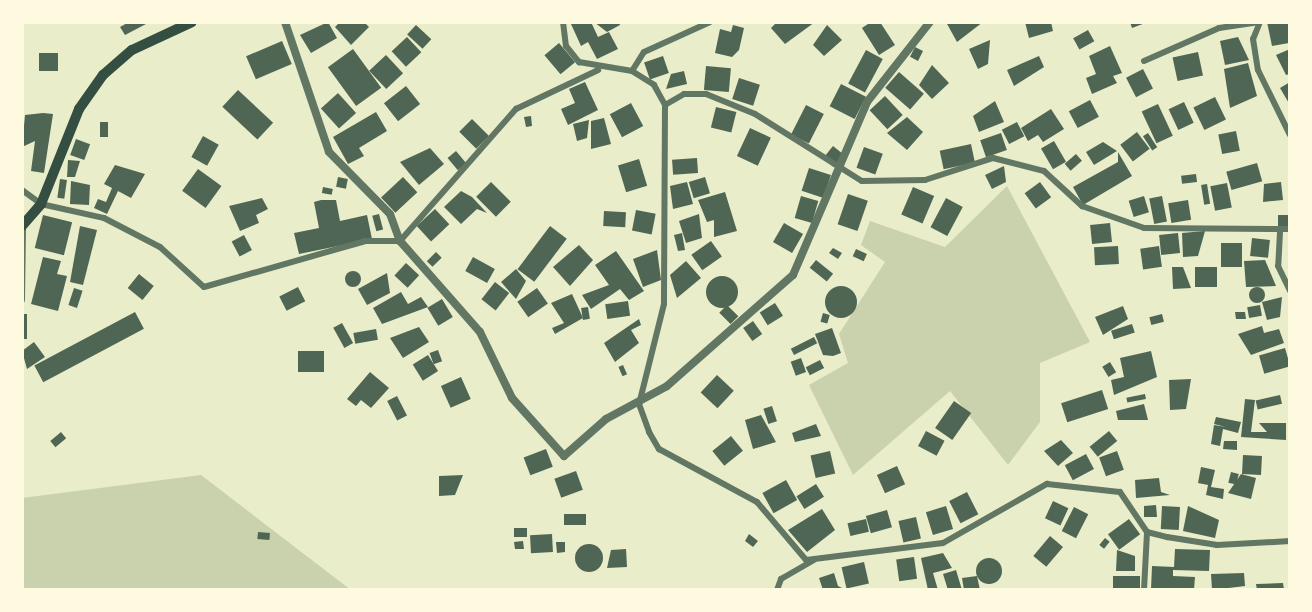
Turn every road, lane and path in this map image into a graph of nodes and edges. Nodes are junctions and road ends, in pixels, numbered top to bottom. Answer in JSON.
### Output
{"nodes":[{"id":1,"x":192,"y":22,"type":"edge"},
{"id":2,"x":285,"y":22,"type":"edge"},
{"id":3,"x":563,"y":22,"type":"edge"},
{"id":4,"x":710,"y":22,"type":"edge"},
{"id":5,"x":930,"y":22,"type":"edge"},
{"id":6,"x":1260,"y":22,"type":"edge"},
{"id":7,"x":1144,"y":61,"type":"dead end"},
{"id":8,"x":598,"y":70,"type":"junction"},
{"id":9,"x":632,"y":71,"type":"junction"},
{"id":10,"x":665,"y":105,"type":"junction"},
{"id":11,"x":1290,"y":135,"type":"edge"},
{"id":12,"x":840,"y":174,"type":"junction"},
{"id":13,"x":22,"y":190,"type":"edge"},
{"id":14,"x":41,"y":204,"type":"junction"},
{"id":15,"x":23,"y":225,"type":"edge"},
{"id":16,"x":1290,"y":229,"type":"edge"},
{"id":17,"x":1280,"y":232,"type":"junction"},
{"id":18,"x":400,"y":241,"type":"junction"},
{"id":19,"x":1290,"y":291,"type":"edge"},
{"id":20,"x":22,"y":300,"type":"edge"},
{"id":21,"x":639,"y":404,"type":"junction"},
{"id":22,"x":1147,"y":532,"type":"junction"},
{"id":23,"x":1290,"y":541,"type":"edge"},
{"id":24,"x":814,"y":560,"type":"junction"},
{"id":25,"x":777,"y":590,"type":"edge"},
{"id":26,"x":1144,"y":590,"type":"edge"}],
"edges":[{"from":1,"to":14,"type":"main road"},
{"from":2,"to":18,"type":"street"},
{"from":3,"to":8,"type":"street"},
{"from":4,"to":9,"type":"street"},
{"from":5,"to":12,"type":"street"},
{"from":6,"to":7,"type":"street"},
{"from":6,"to":11,"type":"street"},
{"from":8,"to":9,"type":"street"},
{"from":8,"to":18,"type":"street"},
{"from":9,"to":10,"type":"street"},
{"from":10,"to":12,"type":"street"},
{"from":10,"to":21,"type":"street"},
{"from":12,"to":17,"type":"street"},
{"from":12,"to":21,"type":"street"},
{"from":13,"to":14,"type":"street"},
{"from":14,"to":15,"type":"main road"},
{"from":14,"to":18,"type":"street"},
{"from":15,"to":20,"type":"street"},
{"from":16,"to":17,"type":"street"},
{"from":17,"to":19,"type":"street"},
{"from":18,"to":21,"type":"street"},
{"from":21,"to":24,"type":"street"},
{"from":22,"to":23,"type":"street"},
{"from":22,"to":24,"type":"street"},
{"from":22,"to":26,"type":"street"},
{"from":24,"to":25,"type":"street"}]}
